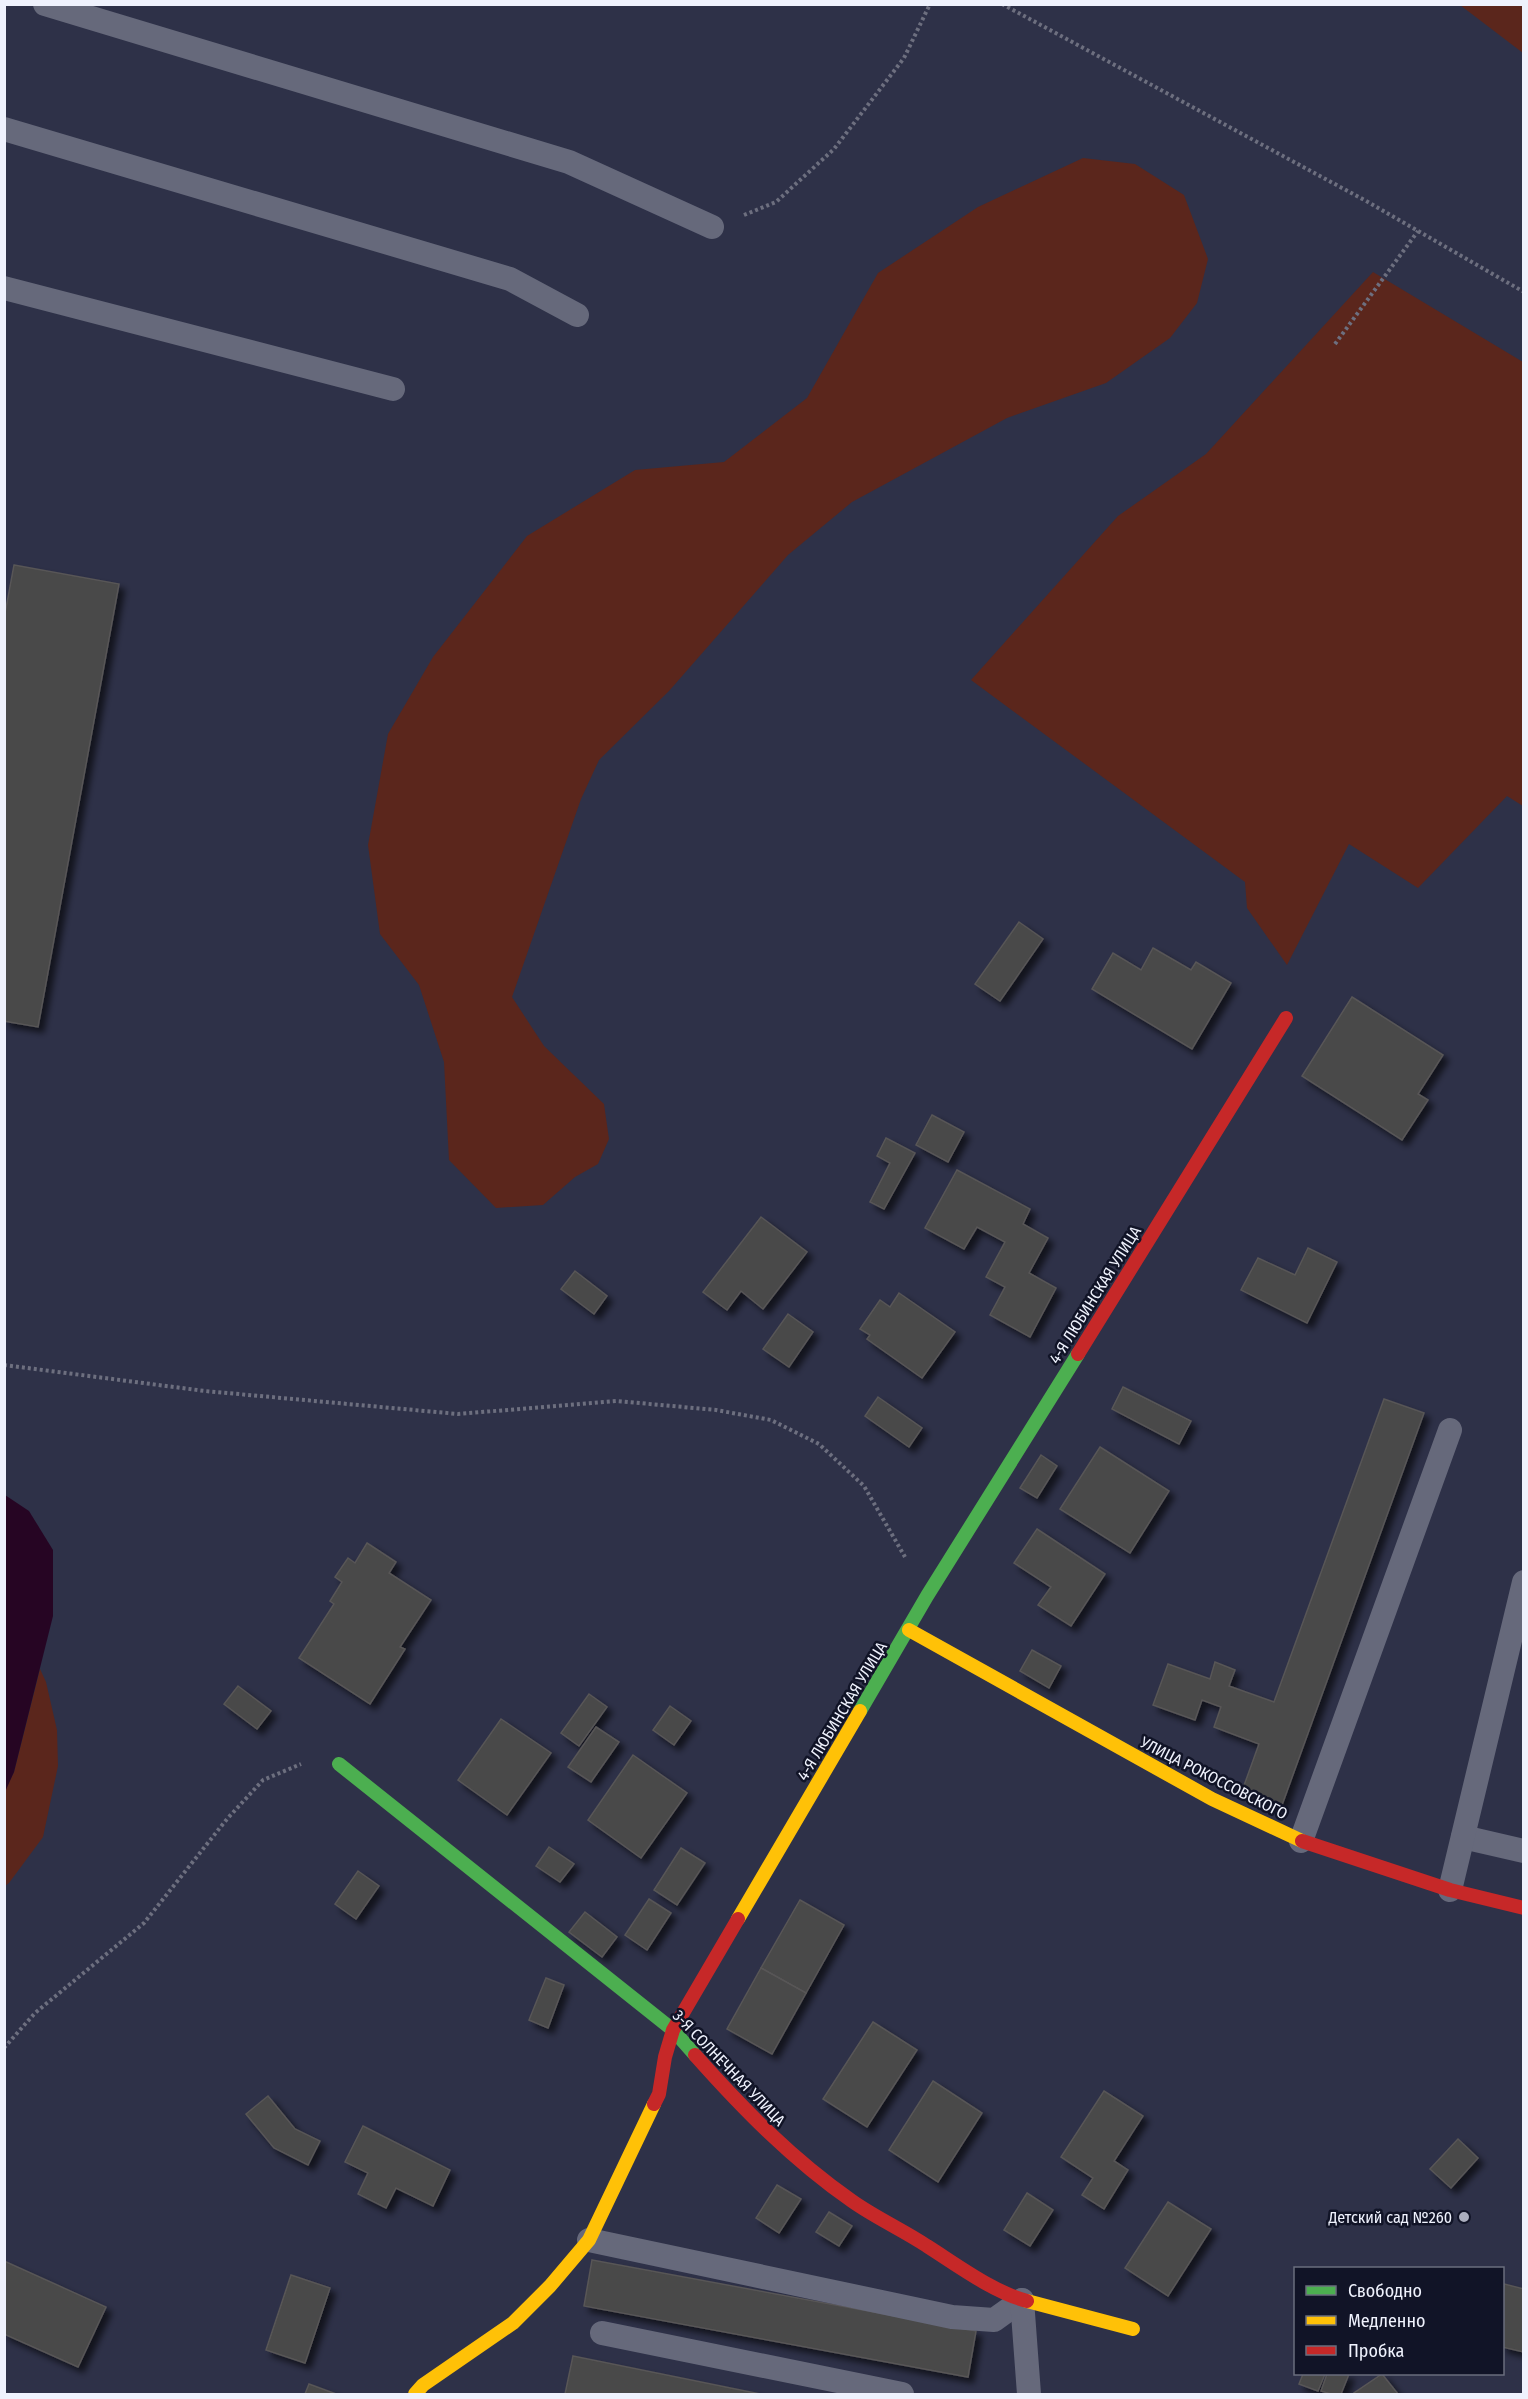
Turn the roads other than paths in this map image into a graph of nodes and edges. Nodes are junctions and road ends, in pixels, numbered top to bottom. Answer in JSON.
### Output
{"nodes":[{"id":1,"x":45,"y":4,"type":"edge"},
{"id":2,"x":4,"y":129,"type":"edge"},
{"id":3,"x":712,"y":227,"type":"road end"},
{"id":4,"x":4,"y":288,"type":"edge"},
{"id":5,"x":577,"y":315,"type":"dead end"},
{"id":6,"x":393,"y":389,"type":"dead end"},
{"id":7,"x":1286,"y":1018,"type":"dead end"},
{"id":8,"x":1450,"y":1430,"type":"dead end"},
{"id":9,"x":1522,"y":1594,"type":"edge"},
{"id":10,"x":909,"y":1630,"type":"junction"},
{"id":11,"x":339,"y":1764,"type":"road end"},
{"id":12,"x":1463,"y":1837,"type":"junction"},
{"id":13,"x":1300,"y":1841,"type":"junction"},
{"id":14,"x":1524,"y":1851,"type":"edge"},
{"id":15,"x":1450,"y":1890,"type":"junction"},
{"id":16,"x":1524,"y":1908,"type":"edge"},
{"id":17,"x":673,"y":2030,"type":"junction"},
{"id":18,"x":589,"y":2240,"type":"junction"},
{"id":19,"x":1022,"y":2300,"type":"junction"},
{"id":20,"x":1133,"y":2329,"type":"dead end"},
{"id":21,"x":602,"y":2333,"type":"dead end"},
{"id":22,"x":415,"y":2394,"type":"edge"},
{"id":23,"x":902,"y":2394,"type":"edge"},
{"id":24,"x":1029,"y":2394,"type":"edge"}],
"edges":[{"from":1,"to":3,"type":"lane"},
{"from":2,"to":5,"type":"lane"},
{"from":4,"to":6,"type":"lane"},
{"from":7,"to":10,"type":"street","name":"4-Я ЛЮБИНСКАЯ УЛИЦА"},
{"from":8,"to":13,"type":"lane"},
{"from":9,"to":12,"type":"lane"},
{"from":10,"to":13,"type":"street","name":"УЛИЦА РОКОССОВСКОГО"},
{"from":10,"to":17,"type":"street","name":"4-Я ЛЮБИНСКАЯ УЛИЦА"},
{"from":11,"to":17,"type":"street","name":"3-Я СОЛНЕЧНАЯ УЛИЦА"},
{"from":12,"to":14,"type":"lane"},
{"from":12,"to":15,"type":"lane"},
{"from":13,"to":15,"type":"street","name":"УЛИЦА РОКОССОВСКОГО"},
{"from":15,"to":16,"type":"street","name":"УЛИЦА РОКОССОВСКОГО"},
{"from":17,"to":18,"type":"street","name":"4-Я ЛЮБИНСКАЯ УЛИЦА"},
{"from":17,"to":19,"type":"street","name":"3-Я СОЛНЕЧНАЯ УЛИЦА"},
{"from":18,"to":19,"type":"lane"},
{"from":18,"to":22,"type":"street","name":"4-Я ЛЮБИНСКАЯ УЛИЦА"},
{"from":19,"to":20,"type":"street","name":"3-Я СОЛНЕЧНАЯ УЛИЦА"},
{"from":19,"to":24,"type":"lane"},
{"from":21,"to":23,"type":"lane"}]}
